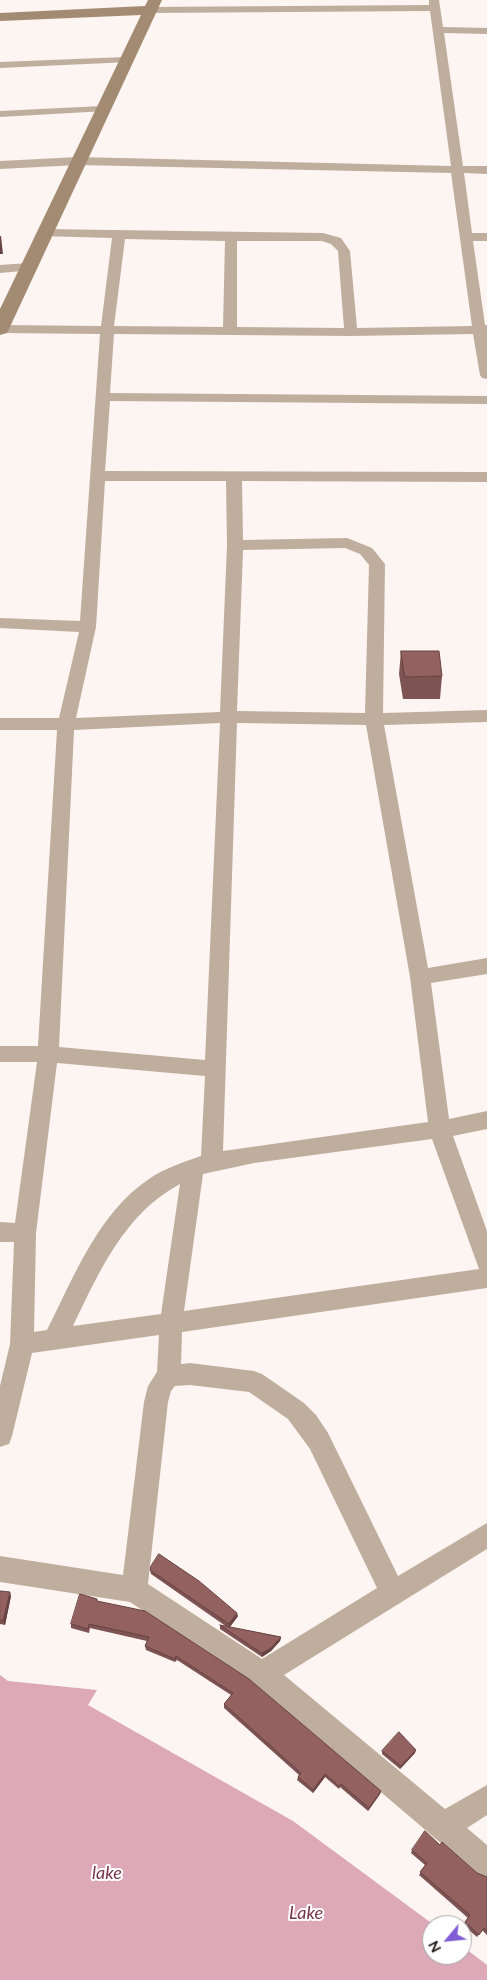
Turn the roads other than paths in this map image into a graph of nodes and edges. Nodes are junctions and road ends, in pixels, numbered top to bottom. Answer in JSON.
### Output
{"nodes":[{"id":1,"x":149,"y":4,"type":"edge"},
{"id":2,"x":435,"y":4,"type":"edge"},
{"id":3,"x":0,"y":17,"type":"edge"},
{"id":4,"x":439,"y":30,"type":"junction"},
{"id":5,"x":487,"y":31,"type":"edge"},
{"id":6,"x":125,"y":60,"type":"junction"},
{"id":7,"x":0,"y":65,"type":"edge"},
{"id":8,"x":102,"y":109,"type":"junction"},
{"id":9,"x":0,"y":114,"type":"edge"},
{"id":10,"x":78,"y":160,"type":"junction"},
{"id":11,"x":0,"y":165,"type":"edge"},
{"id":12,"x":487,"y":170,"type":"edge"},
{"id":13,"x":458,"y":171,"type":"junction"},
{"id":14,"x":44,"y":233,"type":"junction"},
{"id":15,"x":120,"y":235,"type":"junction"},
{"id":16,"x":231,"y":237,"type":"junction"},
{"id":17,"x":466,"y":237,"type":"junction"},
{"id":18,"x":487,"y":237,"type":"edge"},
{"id":19,"x":28,"y":267,"type":"junction"},
{"id":20,"x":0,"y":269,"type":"edge"},
{"id":21,"x":0,"y":329,"type":"edge"},
{"id":22,"x":107,"y":330,"type":"junction"},
{"id":23,"x":483,"y":330,"type":"edge"},
{"id":24,"x":230,"y":331,"type":"junction"},
{"id":25,"x":351,"y":332,"type":"junction"},
{"id":26,"x":487,"y":375,"type":"edge"},
{"id":27,"x":103,"y":398,"type":"junction"},
{"id":28,"x":487,"y":400,"type":"edge"},
{"id":29,"x":98,"y":476,"type":"junction"},
{"id":30,"x":234,"y":477,"type":"junction"},
{"id":31,"x":487,"y":477,"type":"edge"},
{"id":32,"x":235,"y":545,"type":"junction"},
{"id":33,"x":0,"y":623,"type":"edge"},
{"id":34,"x":88,"y":627,"type":"junction"},
{"id":35,"x":487,"y":716,"type":"edge"},
{"id":36,"x":229,"y":717,"type":"junction"},
{"id":37,"x":374,"y":719,"type":"junction"},
{"id":38,"x":0,"y":724,"type":"edge"},
{"id":39,"x":66,"y":724,"type":"junction"},
{"id":40,"x":487,"y":966,"type":"edge"},
{"id":41,"x":420,"y":977,"type":"junction"},
{"id":42,"x":0,"y":1054,"type":"edge"},
{"id":43,"x":48,"y":1054,"type":"junction"},
{"id":44,"x":216,"y":1069,"type":"junction"},
{"id":45,"x":487,"y":1120,"type":"edge"},
{"id":46,"x":440,"y":1130,"type":"junction"},
{"id":47,"x":203,"y":1164,"type":"junction"},
{"id":48,"x":0,"y":1232,"type":"edge"},
{"id":49,"x":25,"y":1233,"type":"junction"},
{"id":50,"x":487,"y":1263,"type":"edge"},
{"id":51,"x":487,"y":1278,"type":"edge"},
{"id":52,"x":171,"y":1323,"type":"junction"},
{"id":53,"x":54,"y":1340,"type":"junction"},
{"id":54,"x":22,"y":1344,"type":"junction"},
{"id":55,"x":169,"y":1376,"type":"junction"},
{"id":56,"x":5,"y":1393,"type":"edge"},
{"id":57,"x":0,"y":1436,"type":"edge"},
{"id":58,"x":487,"y":1535,"type":"edge"},
{"id":59,"x":0,"y":1570,"type":"edge"},
{"id":60,"x":134,"y":1590,"type":"junction"},
{"id":61,"x":393,"y":1594,"type":"junction"},
{"id":62,"x":262,"y":1674,"type":"junction"},
{"id":63,"x":487,"y":1799,"type":"edge"},
{"id":64,"x":444,"y":1826,"type":"junction"},
{"id":65,"x":487,"y":1864,"type":"edge"}],
"edges":[{"from":1,"to":2,"type":"street"},
{"from":1,"to":3,"type":"street"},
{"from":1,"to":6,"type":"street"},
{"from":2,"to":4,"type":"street"},
{"from":4,"to":5,"type":"street"},
{"from":4,"to":13,"type":"street"},
{"from":6,"to":7,"type":"street"},
{"from":6,"to":8,"type":"street"},
{"from":8,"to":9,"type":"street"},
{"from":8,"to":10,"type":"street"},
{"from":10,"to":11,"type":"street"},
{"from":10,"to":13,"type":"street"},
{"from":10,"to":14,"type":"street"},
{"from":12,"to":13,"type":"street"},
{"from":13,"to":17,"type":"street"},
{"from":14,"to":15,"type":"street"},
{"from":14,"to":19,"type":"street"},
{"from":15,"to":16,"type":"street"},
{"from":15,"to":22,"type":"street"},
{"from":16,"to":24,"type":"street"},
{"from":16,"to":25,"type":"street"},
{"from":17,"to":18,"type":"street"},
{"from":17,"to":23,"type":"street"},
{"from":19,"to":20,"type":"street"},
{"from":19,"to":21,"type":"street"},
{"from":21,"to":22,"type":"street"},
{"from":22,"to":24,"type":"street"},
{"from":22,"to":27,"type":"street"},
{"from":23,"to":25,"type":"street"},
{"from":23,"to":26,"type":"street"},
{"from":24,"to":25,"type":"street"},
{"from":27,"to":28,"type":"street"},
{"from":27,"to":29,"type":"street"},
{"from":29,"to":30,"type":"street"},
{"from":29,"to":34,"type":"street"},
{"from":30,"to":31,"type":"street"},
{"from":30,"to":32,"type":"street"},
{"from":32,"to":36,"type":"street"},
{"from":32,"to":37,"type":"street"},
{"from":33,"to":34,"type":"street"},
{"from":34,"to":39,"type":"street"},
{"from":35,"to":37,"type":"street"},
{"from":36,"to":37,"type":"street"},
{"from":36,"to":39,"type":"street"},
{"from":36,"to":44,"type":"street"},
{"from":37,"to":41,"type":"street"},
{"from":38,"to":39,"type":"street"},
{"from":39,"to":43,"type":"street"},
{"from":40,"to":41,"type":"street"},
{"from":41,"to":46,"type":"street"},
{"from":42,"to":43,"type":"street"},
{"from":43,"to":44,"type":"street"},
{"from":43,"to":49,"type":"street"},
{"from":44,"to":47,"type":"street"},
{"from":45,"to":46,"type":"street"},
{"from":46,"to":47,"type":"street"},
{"from":46,"to":50,"type":"street"},
{"from":47,"to":52,"type":"street"},
{"from":47,"to":53,"type":"street"},
{"from":48,"to":49,"type":"street"},
{"from":49,"to":54,"type":"street"},
{"from":51,"to":52,"type":"street"},
{"from":52,"to":53,"type":"street"},
{"from":52,"to":55,"type":"street"},
{"from":53,"to":54,"type":"street"},
{"from":54,"to":56,"type":"street"},
{"from":55,"to":60,"type":"street"},
{"from":55,"to":61,"type":"street"},
{"from":56,"to":57,"type":"street"},
{"from":58,"to":61,"type":"street"},
{"from":59,"to":60,"type":"street"},
{"from":60,"to":62,"type":"street"},
{"from":61,"to":62,"type":"street"},
{"from":62,"to":64,"type":"street"},
{"from":63,"to":64,"type":"street"},
{"from":64,"to":65,"type":"street"}]}
